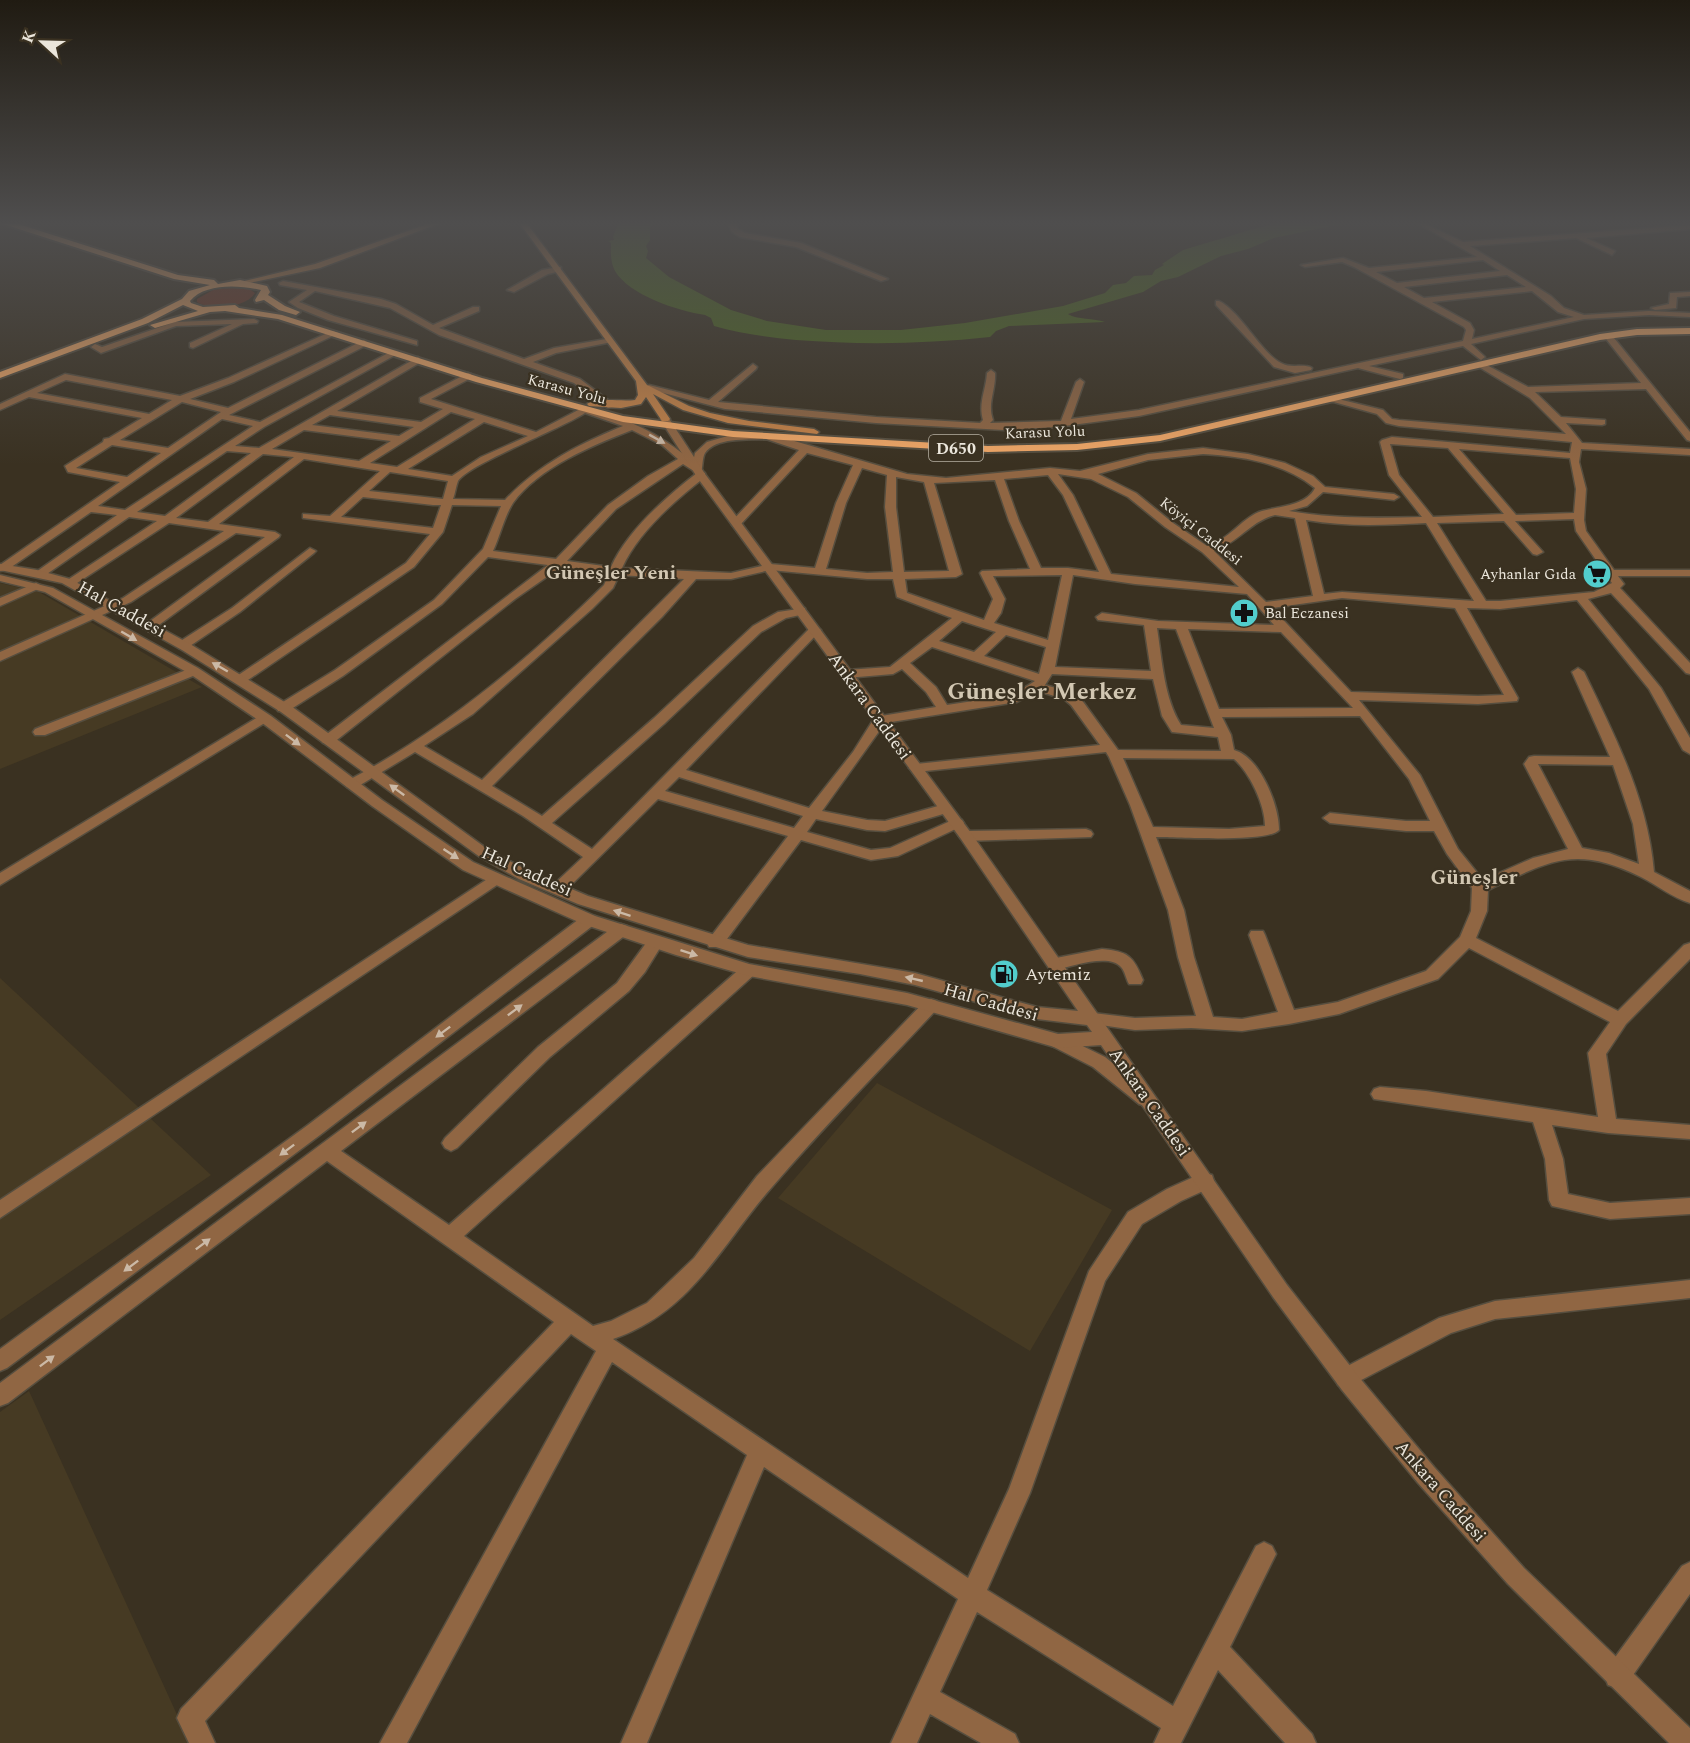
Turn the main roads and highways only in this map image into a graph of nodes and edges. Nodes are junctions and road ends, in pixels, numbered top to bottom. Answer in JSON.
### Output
{"nodes":[{"id":1,"x":171,"y":302,"type":"edge"},
{"id":2,"x":189,"y":302,"type":"edge"},
{"id":3,"x":252,"y":302,"type":"edge"},
{"id":4,"x":275,"y":302,"type":"edge"},
{"id":5,"x":582,"y":302,"type":"edge"},
{"id":6,"x":226,"y":309,"type":"junction"},
{"id":7,"x":213,"y":310,"type":"junction"},
{"id":8,"x":1690,"y":328,"type":"edge"},
{"id":9,"x":1480,"y":361,"type":"junction"},
{"id":10,"x":0,"y":375,"type":"edge"},
{"id":11,"x":640,"y":381,"type":"junction"},
{"id":12,"x":0,"y":382,"type":"edge"},
{"id":13,"x":588,"y":407,"type":"junction"},
{"id":14,"x":667,"y":423,"type":"junction"},
{"id":15,"x":814,"y":432,"type":"junction"}],
"edges":[{"from":1,"to":10,"type":"highway"},
{"from":2,"to":7,"type":"highway"},
{"from":3,"to":6,"type":"highway"},
{"from":4,"to":13,"type":"highway","name":"Karasu Yolu","number":"D650"},
{"from":5,"to":11,"type":"main road"},
{"from":6,"to":7,"type":"highway"},
{"from":6,"to":13,"type":"highway","name":"Karasu Yolu","number":"D650"},
{"from":7,"to":12,"type":"highway"},
{"from":8,"to":9,"type":"highway","name":"Karasu Yolu","number":"D650"},
{"from":8,"to":9,"type":"highway","name":"Karasu Yolu","number":"D650"},
{"from":9,"to":14,"type":"highway","name":"Karasu Yolu","number":"D650"},
{"from":9,"to":15,"type":"highway","name":"Karasu Yolu","number":"D650"},
{"from":11,"to":13,"type":"main road"},
{"from":11,"to":14,"type":"main road"},
{"from":11,"to":15,"type":"main road"},
{"from":13,"to":14,"type":"highway","name":"Karasu Yolu","number":"D650"},
{"from":14,"to":15,"type":"highway","name":"Karasu Yolu","number":"D650"}]}
